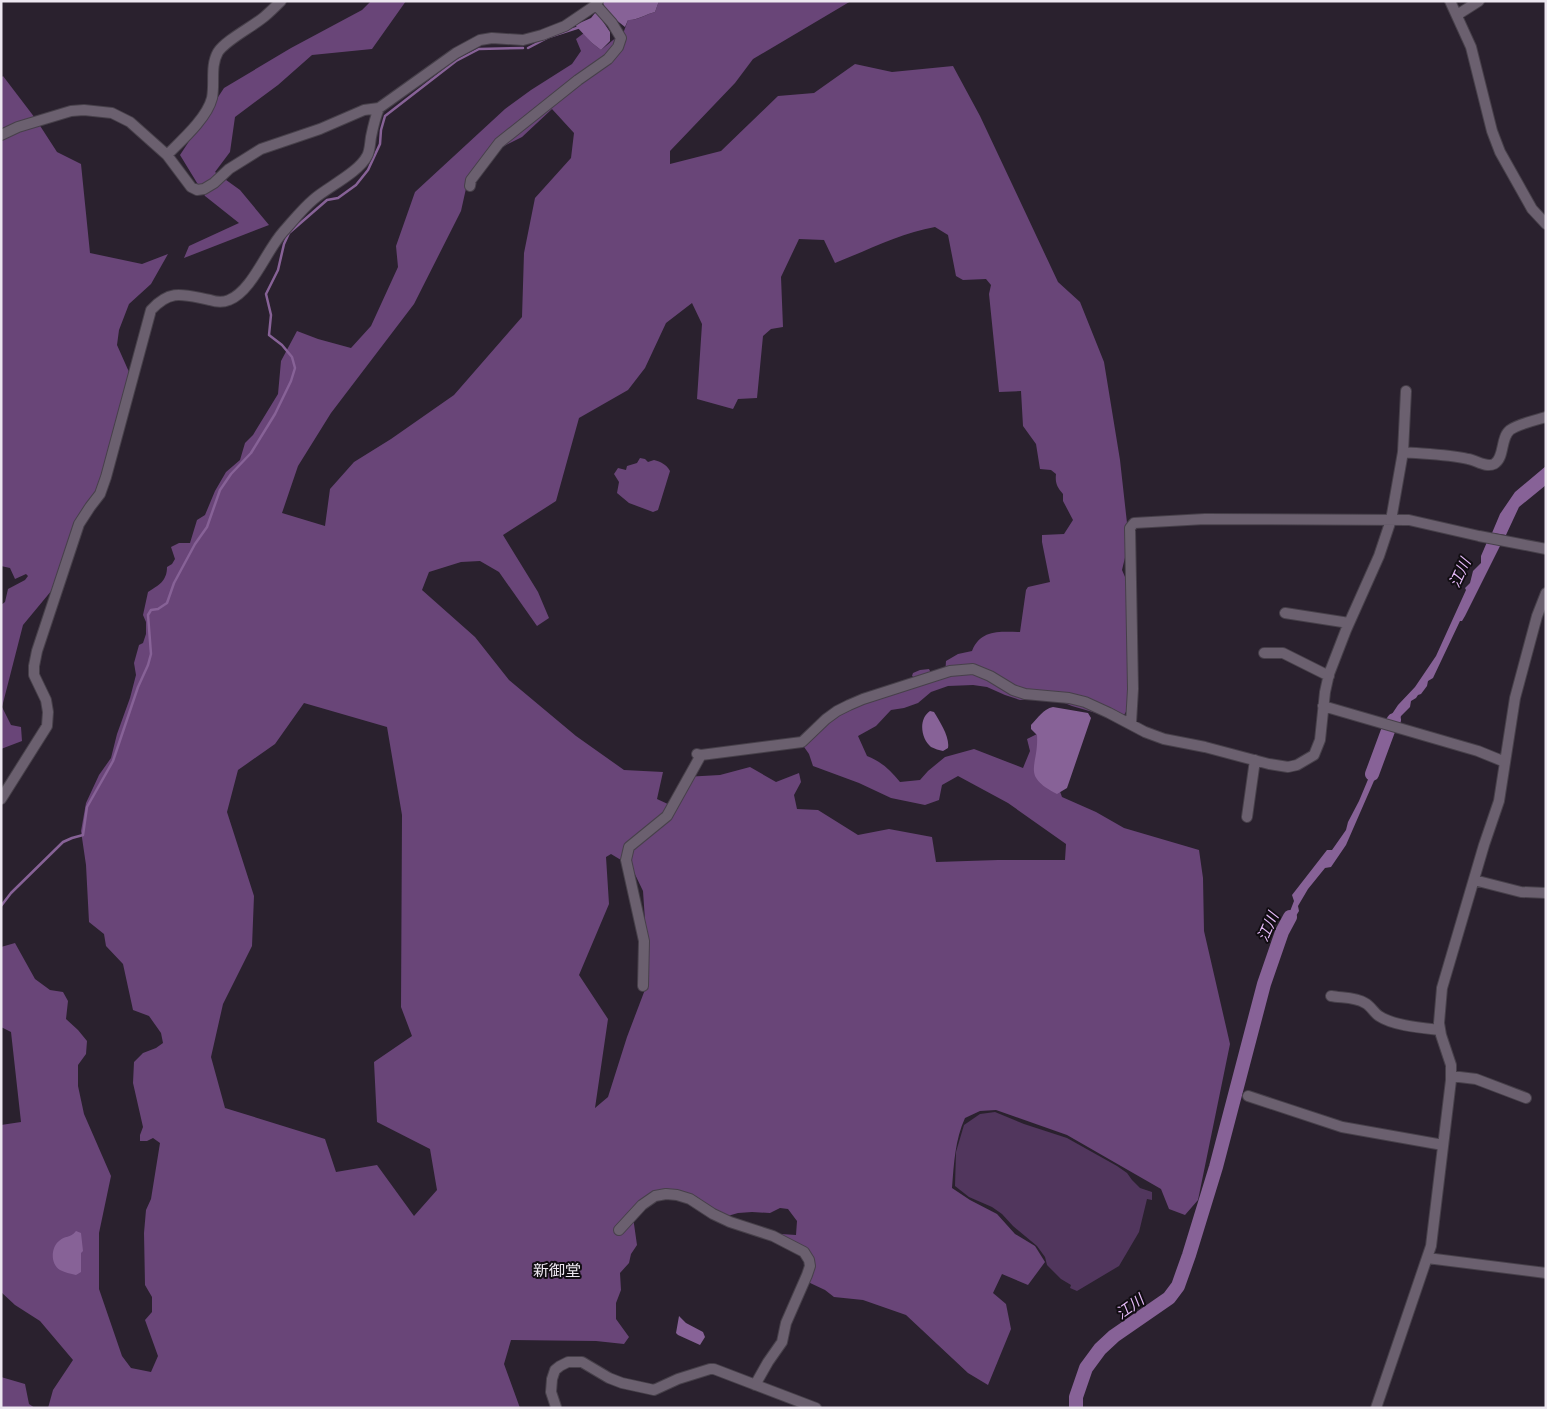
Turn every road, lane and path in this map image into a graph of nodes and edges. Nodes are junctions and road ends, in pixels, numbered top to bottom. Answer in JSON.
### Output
{"nodes":[{"id":1,"x":281,"y":1,"type":"edge"},
{"id":2,"x":1450,"y":1,"type":"edge"},
{"id":3,"x":1479,"y":1,"type":"edge"},
{"id":4,"x":595,"y":5,"type":"edge"},
{"id":5,"x":1457,"y":15,"type":"junction"},
{"id":6,"x":379,"y":108,"type":"junction"},
{"id":7,"x":1,"y":135,"type":"edge"},
{"id":8,"x":168,"y":155,"type":"junction"},
{"id":9,"x":470,"y":186,"type":"dead end"},
{"id":10,"x":1546,"y":224,"type":"edge"},
{"id":11,"x":1406,"y":390,"type":"dead end"},
{"id":12,"x":1546,"y":417,"type":"edge"},
{"id":13,"x":1403,"y":452,"type":"junction"},
{"id":14,"x":1391,"y":520,"type":"junction"},
{"id":15,"x":1546,"y":549,"type":"edge"},
{"id":16,"x":1546,"y":593,"type":"edge"},
{"id":17,"x":1286,"y":612,"type":"dead end"},
{"id":18,"x":1349,"y":623,"type":"junction"},
{"id":19,"x":1264,"y":653,"type":"dead end"},
{"id":20,"x":1329,"y":676,"type":"junction"},
{"id":21,"x":1324,"y":706,"type":"junction"},
{"id":22,"x":1131,"y":723,"type":"junction"},
{"id":23,"x":1255,"y":760,"type":"junction"},
{"id":24,"x":1505,"y":762,"type":"junction"},
{"id":25,"x":1,"y":799,"type":"edge"},
{"id":26,"x":1247,"y":818,"type":"dead end"},
{"id":27,"x":1474,"y":880,"type":"junction"},
{"id":28,"x":1546,"y":893,"type":"edge"},
{"id":29,"x":643,"y":986,"type":"dead end"},
{"id":30,"x":1331,"y":996,"type":"dead end"},
{"id":31,"x":1440,"y":1030,"type":"junction"},
{"id":32,"x":1451,"y":1076,"type":"junction"},
{"id":33,"x":1248,"y":1096,"type":"dead end"},
{"id":34,"x":1526,"y":1098,"type":"dead end"},
{"id":35,"x":1443,"y":1145,"type":"junction"},
{"id":36,"x":619,"y":1230,"type":"dead end"},
{"id":37,"x":1427,"y":1258,"type":"junction"},
{"id":38,"x":1546,"y":1273,"type":"edge"},
{"id":39,"x":755,"y":1385,"type":"junction"},
{"id":40,"x":556,"y":1407,"type":"edge"},
{"id":41,"x":816,"y":1408,"type":"edge"},
{"id":42,"x":1376,"y":1408,"type":"edge"}],
"edges":[{"from":1,"to":8,"type":"street"},
{"from":2,"to":5,"type":"street"},
{"from":3,"to":5,"type":"street"},
{"from":4,"to":6,"type":"street"},
{"from":4,"to":9,"type":"street"},
{"from":5,"to":10,"type":"street"},
{"from":6,"to":8,"type":"street"},
{"from":6,"to":25,"type":"street"},
{"from":7,"to":8,"type":"street"},
{"from":11,"to":13,"type":"street"},
{"from":12,"to":13,"type":"street"},
{"from":13,"to":14,"type":"street"},
{"from":14,"to":15,"type":"street"},
{"from":14,"to":18,"type":"street"},
{"from":14,"to":22,"type":"street"},
{"from":16,"to":24,"type":"street"},
{"from":17,"to":18,"type":"street"},
{"from":18,"to":20,"type":"street"},
{"from":19,"to":20,"type":"street"},
{"from":20,"to":21,"type":"street"},
{"from":21,"to":23,"type":"street"},
{"from":21,"to":24,"type":"street"},
{"from":22,"to":23,"type":"street"},
{"from":22,"to":29,"type":"street"},
{"from":23,"to":26,"type":"street"},
{"from":24,"to":27,"type":"street"},
{"from":27,"to":28,"type":"street"},
{"from":27,"to":31,"type":"street"},
{"from":30,"to":31,"type":"street"},
{"from":31,"to":32,"type":"street"},
{"from":32,"to":34,"type":"street"},
{"from":32,"to":35,"type":"street"},
{"from":33,"to":35,"type":"street"},
{"from":35,"to":37,"type":"street"},
{"from":36,"to":39,"type":"street"},
{"from":37,"to":38,"type":"street"},
{"from":37,"to":42,"type":"street"},
{"from":39,"to":40,"type":"street"},
{"from":39,"to":41,"type":"street"}]}
